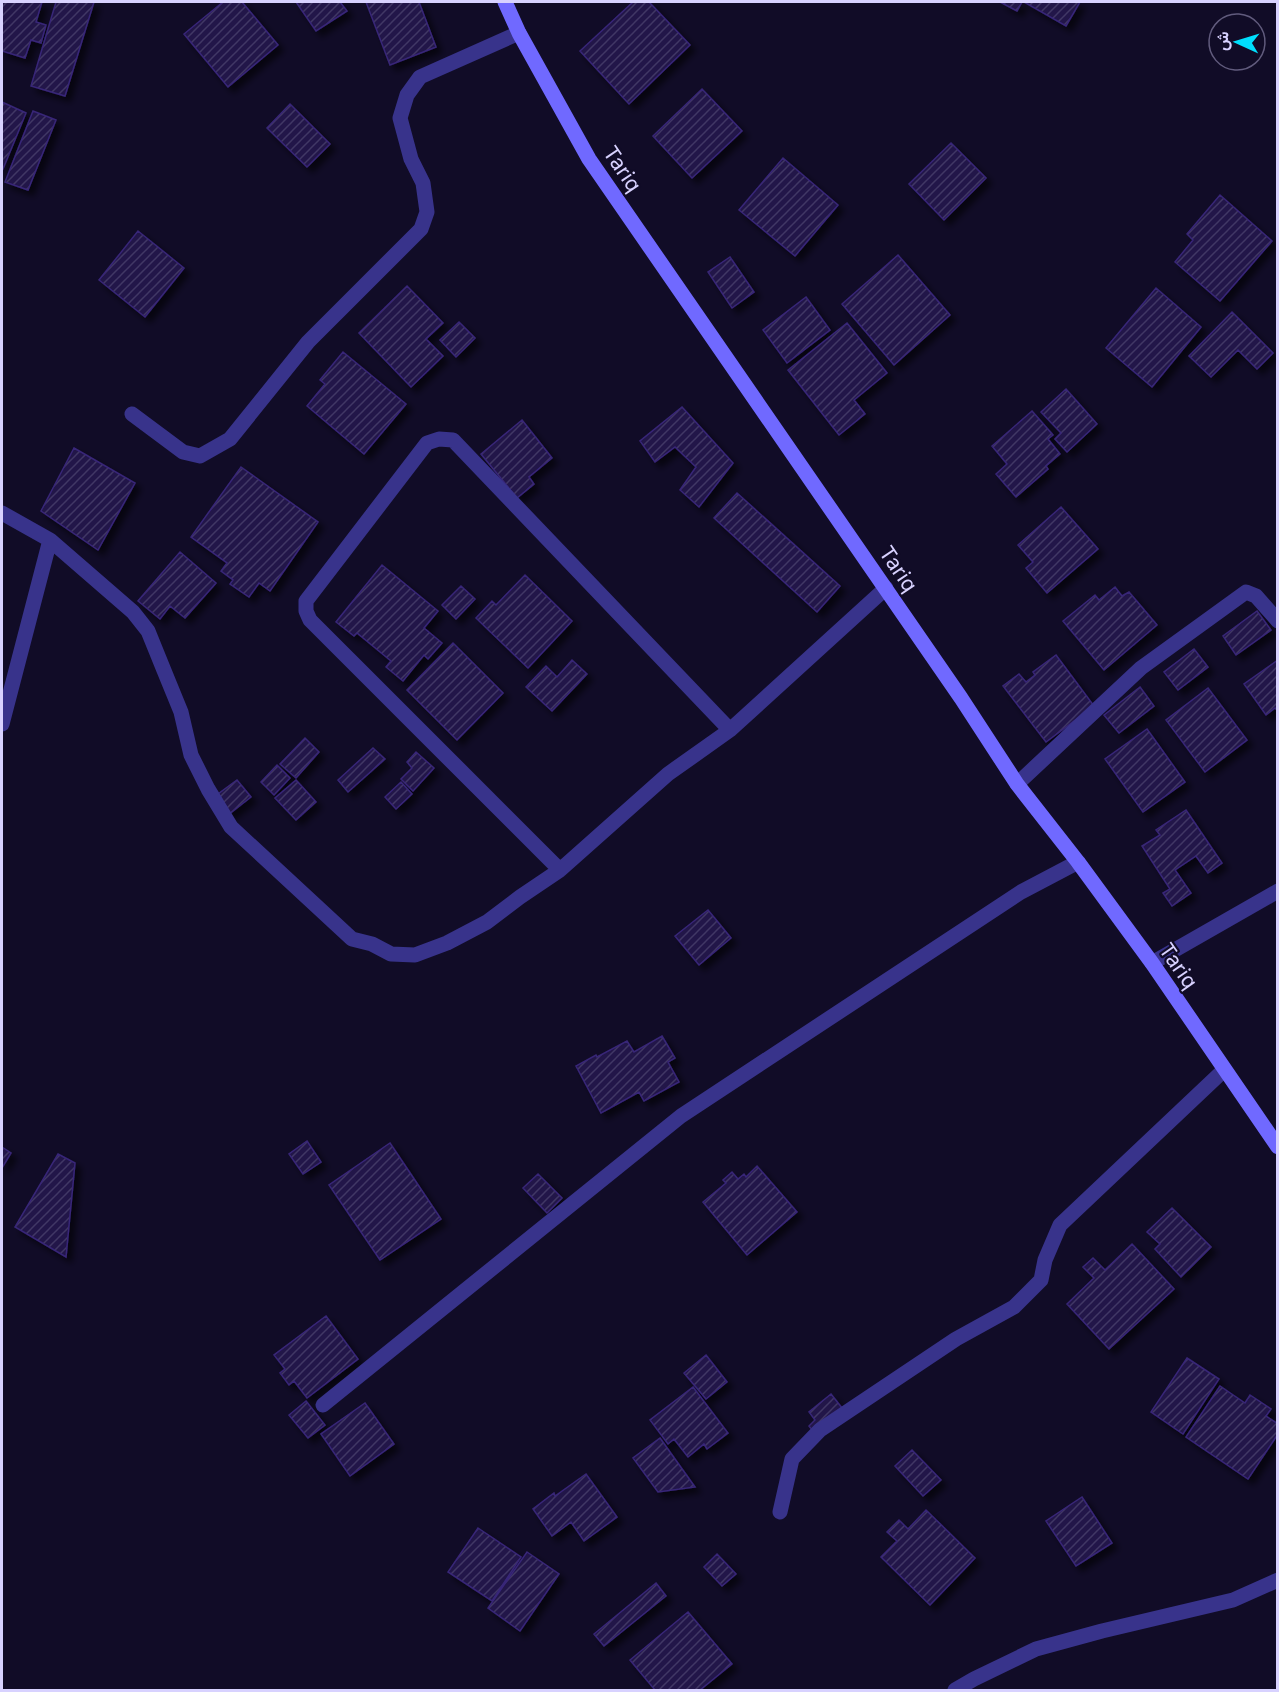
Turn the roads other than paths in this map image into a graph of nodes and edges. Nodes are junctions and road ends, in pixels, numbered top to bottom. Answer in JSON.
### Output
{"nodes":[{"id":1,"x":505,"y":2,"type":"edge"},
{"id":2,"x":519,"y":33,"type":"junction"},
{"id":3,"x":132,"y":414,"type":"dead end"},
{"id":4,"x":2,"y":513,"type":"edge"},
{"id":5,"x":50,"y":540,"type":"junction"},
{"id":6,"x":886,"y":588,"type":"junction"},
{"id":7,"x":1278,"y":621,"type":"edge"},
{"id":8,"x":2,"y":724,"type":"edge"},
{"id":9,"x":730,"y":730,"type":"junction"},
{"id":10,"x":1017,"y":784,"type":"junction"},
{"id":11,"x":1078,"y":862,"type":"junction"},
{"id":12,"x":560,"y":870,"type":"junction"},
{"id":13,"x":1278,"y":891,"type":"edge"},
{"id":14,"x":1152,"y":963,"type":"junction"},
{"id":15,"x":1224,"y":1070,"type":"junction"},
{"id":16,"x":1278,"y":1147,"type":"edge"},
{"id":17,"x":323,"y":1405,"type":"dead end"},
{"id":18,"x":780,"y":1512,"type":"dead end"},
{"id":19,"x":1278,"y":1580,"type":"edge"},
{"id":20,"x":956,"y":1690,"type":"edge"}],
"edges":[{"from":1,"to":2,"type":"main road","name":"Tariq"},
{"from":2,"to":3,"type":"street"},
{"from":2,"to":6,"type":"main road","name":"Tariq"},
{"from":4,"to":5,"type":"street"},
{"from":5,"to":8,"type":"street"},
{"from":5,"to":12,"type":"street"},
{"from":6,"to":9,"type":"street"},
{"from":6,"to":10,"type":"main road","name":"Tariq"},
{"from":7,"to":10,"type":"street"},
{"from":9,"to":12,"type":"street"},
{"from":9,"to":12,"type":"street"},
{"from":10,"to":11,"type":"main road","name":"Tariq"},
{"from":11,"to":14,"type":"main road","name":"Tariq"},
{"from":11,"to":17,"type":"street"},
{"from":13,"to":14,"type":"street"},
{"from":14,"to":15,"type":"main road","name":"Tariq"},
{"from":15,"to":16,"type":"main road","name":"Tariq"},
{"from":15,"to":18,"type":"street"},
{"from":19,"to":20,"type":"street"}]}
